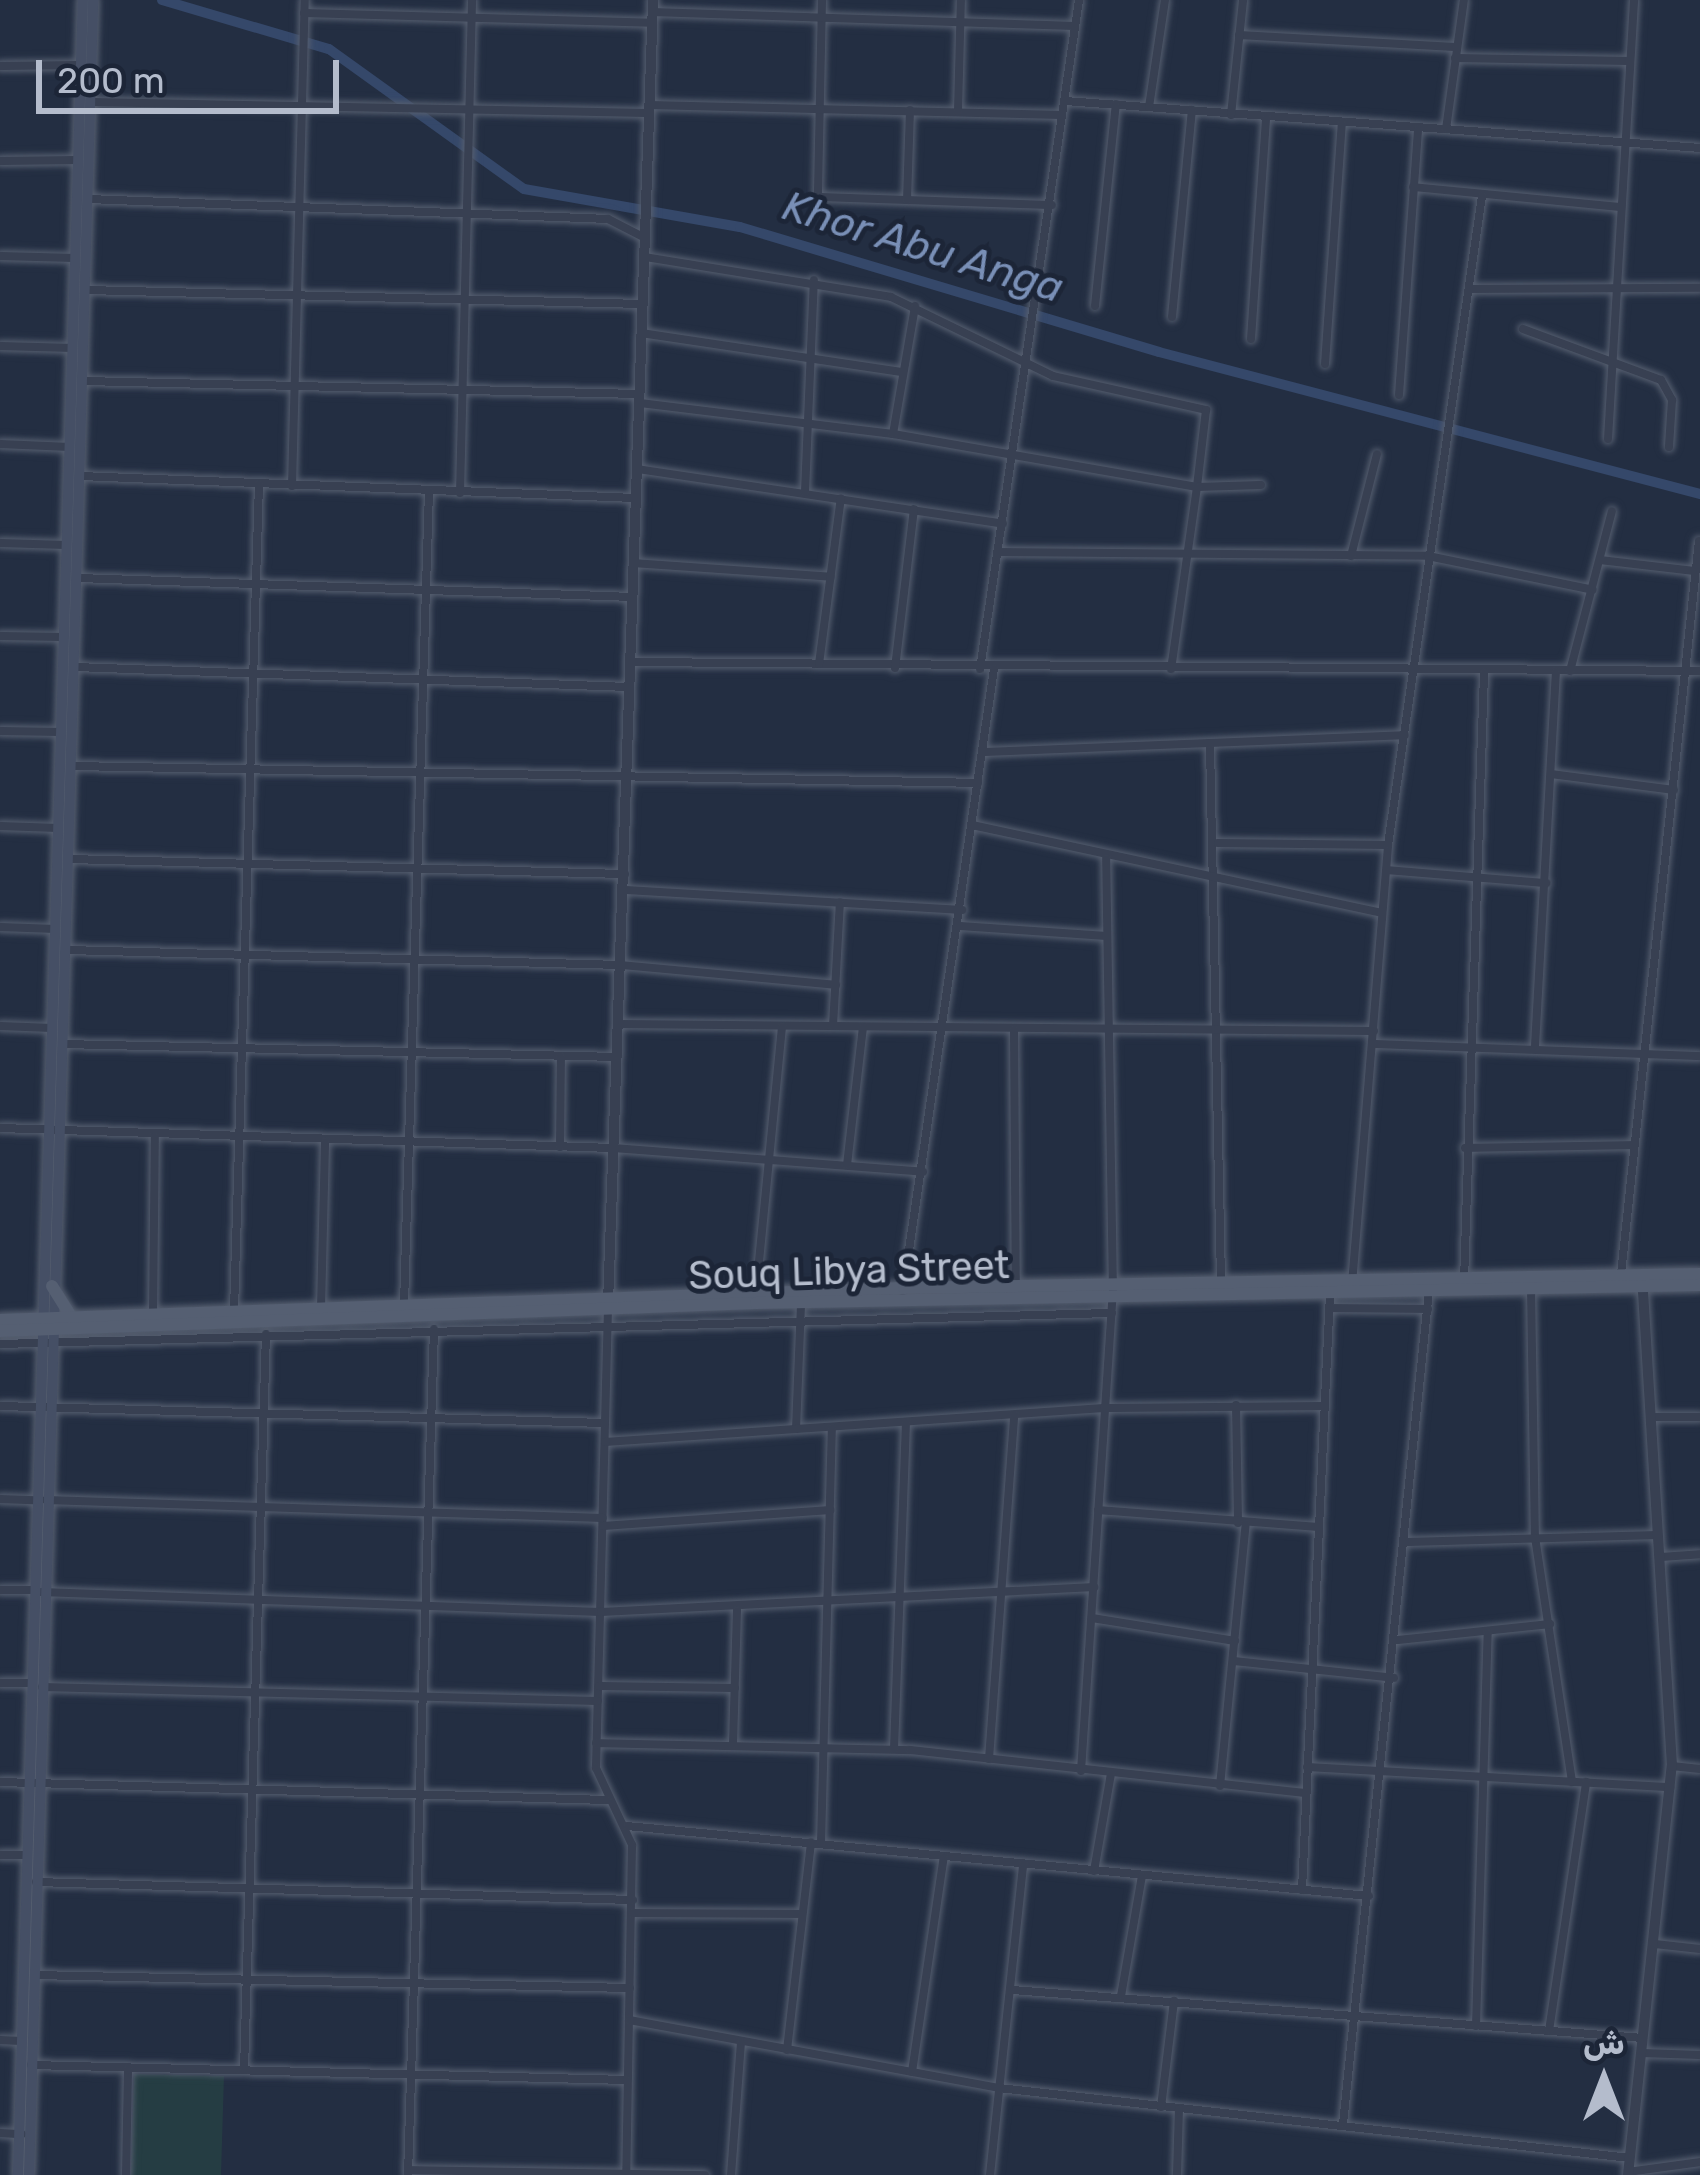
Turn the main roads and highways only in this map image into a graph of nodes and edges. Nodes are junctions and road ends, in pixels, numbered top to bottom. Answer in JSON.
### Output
{"nodes":[{"id":1,"x":83,"y":0,"type":"edge"},
{"id":2,"x":93,"y":0,"type":"edge"},
{"id":3,"x":57,"y":1028,"type":"junction"},
{"id":4,"x":54,"y":1129,"type":"junction"},
{"id":5,"x":1700,"y":1274,"type":"edge"},
{"id":6,"x":1643,"y":1280,"type":"junction"},
{"id":7,"x":1464,"y":1283,"type":"junction"},
{"id":8,"x":1352,"y":1285,"type":"junction"},
{"id":9,"x":1700,"y":1285,"type":"edge"},
{"id":10,"x":52,"y":1286,"type":"junction"},
{"id":11,"x":1113,"y":1288,"type":"junction"},
{"id":12,"x":903,"y":1293,"type":"junction"},
{"id":13,"x":608,"y":1303,"type":"junction"},
{"id":14,"x":70,"y":1317,"type":"junction"},
{"id":15,"x":0,"y":1320,"type":"edge"},
{"id":16,"x":44,"y":1330,"type":"junction"},
{"id":17,"x":0,"y":1331,"type":"edge"},
{"id":18,"x":33,"y":1783,"type":"junction"},
{"id":19,"x":25,"y":2134,"type":"junction"},
{"id":20,"x":18,"y":2175,"type":"edge"},
{"id":21,"x":29,"y":2175,"type":"edge"}],
"edges":[{"from":1,"to":3,"type":"main road"},
{"from":2,"to":3,"type":"main road"},
{"from":3,"to":4,"type":"main road"},
{"from":3,"to":4,"type":"main road"},
{"from":4,"to":10,"type":"main road"},
{"from":4,"to":16,"type":"main road"},
{"from":5,"to":6,"type":"main road","name":"Souq Libya Street"},
{"from":6,"to":7,"type":"main road","name":"Souq Libya Street"},
{"from":6,"to":7,"type":"main road","name":"Souq Libya Street"},
{"from":6,"to":9,"type":"main road","name":"Souq Libya Street"},
{"from":7,"to":8,"type":"main road","name":"Souq Libya Street"},
{"from":7,"to":8,"type":"main road","name":"Souq Libya Street"},
{"from":8,"to":11,"type":"main road","name":"Souq Libya Street"},
{"from":8,"to":11,"type":"main road","name":"Souq Libya Street"},
{"from":10,"to":14,"type":"main road"},
{"from":10,"to":16,"type":"main road"},
{"from":11,"to":12,"type":"main road","name":"Souq Libya Street"},
{"from":11,"to":12,"type":"main road","name":"Souq Libya Street"},
{"from":12,"to":13,"type":"main road","name":"Souq Libya Street"},
{"from":12,"to":13,"type":"main road","name":"Souq Libya Street"},
{"from":13,"to":14,"type":"main road","name":"Souq Libya Street"},
{"from":13,"to":16,"type":"main road","name":"Souq Libya Street"},
{"from":14,"to":16,"type":"main road","name":"Souq Libya Street"},
{"from":15,"to":16,"type":"main road","name":"Souq Libya Street"},
{"from":16,"to":17,"type":"main road","name":"Souq Libya Street"},
{"from":16,"to":18,"type":"main road"},
{"from":18,"to":19,"type":"main road"},
{"from":18,"to":19,"type":"main road"},
{"from":19,"to":20,"type":"main road"},
{"from":19,"to":21,"type":"main road"}]}
